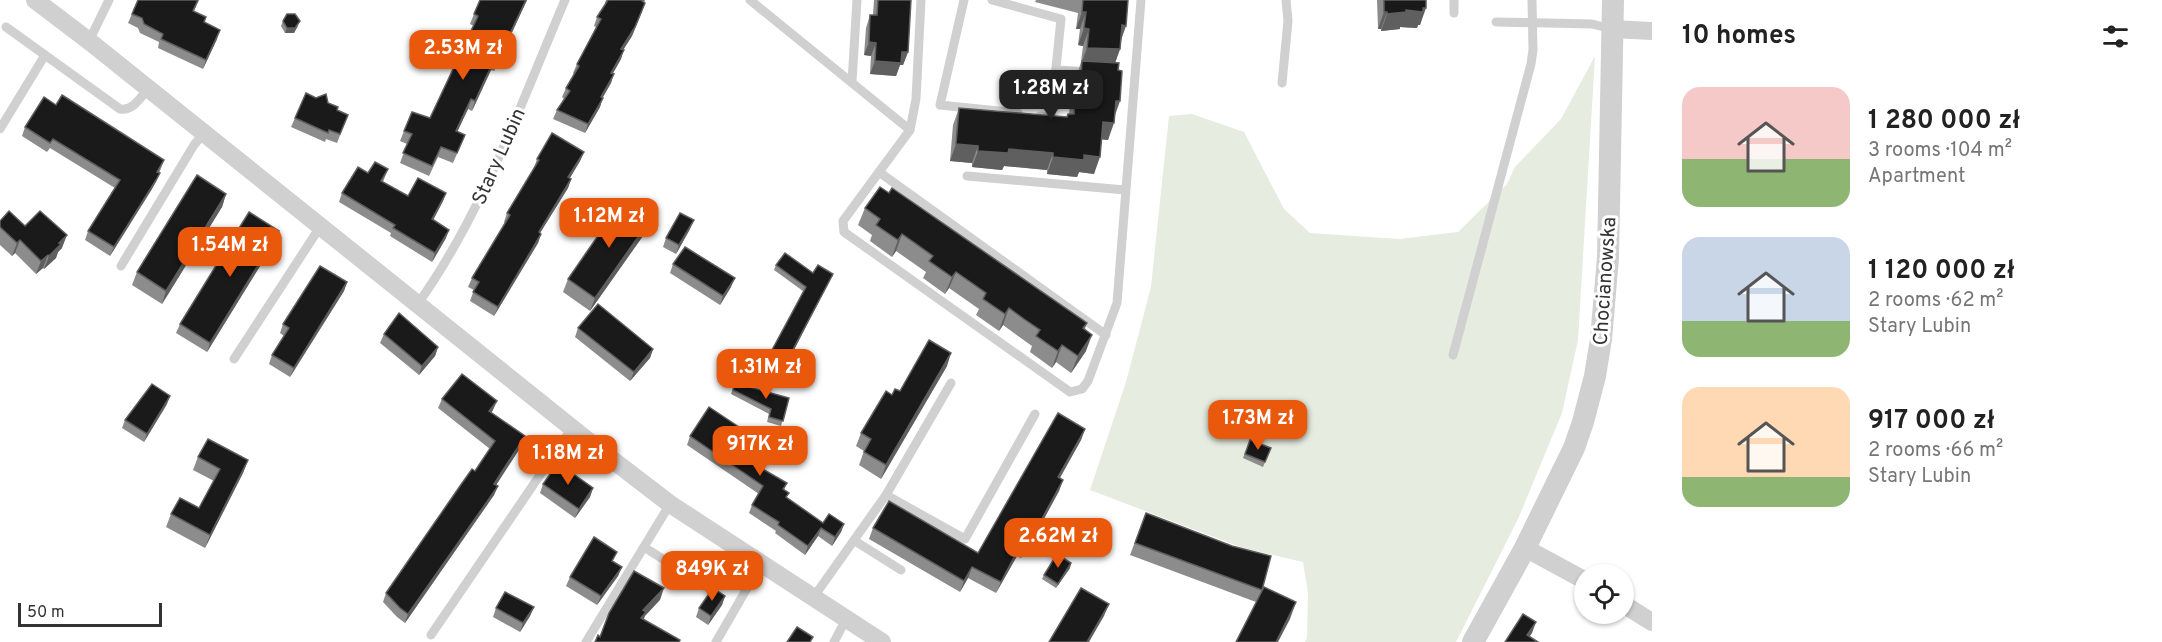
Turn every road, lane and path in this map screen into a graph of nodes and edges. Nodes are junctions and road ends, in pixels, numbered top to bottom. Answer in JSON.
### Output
{"nodes":[{"id":1,"x":35,"y":0,"type":"edge"},
{"id":2,"x":109,"y":0,"type":"edge"},
{"id":3,"x":565,"y":0,"type":"edge"},
{"id":4,"x":750,"y":0,"type":"edge"},
{"id":5,"x":856,"y":0,"type":"edge"},
{"id":6,"x":921,"y":0,"type":"edge"},
{"id":7,"x":964,"y":0,"type":"edge"},
{"id":8,"x":992,"y":0,"type":"edge"},
{"id":9,"x":1141,"y":0,"type":"edge"},
{"id":10,"x":1286,"y":0,"type":"edge"},
{"id":11,"x":1454,"y":0,"type":"edge"},
{"id":12,"x":1532,"y":0,"type":"edge"},
{"id":13,"x":1613,"y":0,"type":"edge"},
{"id":14,"x":1454,"y":13,"type":"dead end"},
{"id":15,"x":1496,"y":22,"type":"dead end"},
{"id":16,"x":1532,"y":23,"type":"junction"},
{"id":17,"x":6,"y":27,"type":"dead end"},
{"id":18,"x":1612,"y":28,"type":"junction"},
{"id":19,"x":1652,"y":31,"type":"edge"},
{"id":20,"x":89,"y":41,"type":"junction"},
{"id":21,"x":45,"y":55,"type":"junction"},
{"id":22,"x":1057,"y":70,"type":"junction"},
{"id":23,"x":1101,"y":72,"type":"edge"},
{"id":24,"x":1124,"y":74,"type":"edge"},
{"id":25,"x":1135,"y":74,"type":"junction"},
{"id":26,"x":852,"y":82,"type":"junction"},
{"id":27,"x":1282,"y":83,"type":"dead end"},
{"id":28,"x":148,"y":88,"type":"junction"},
{"id":29,"x":0,"y":129,"type":"edge"},
{"id":30,"x":910,"y":130,"type":"junction"},
{"id":31,"x":204,"y":133,"type":"junction"},
{"id":32,"x":879,"y":172,"type":"junction"},
{"id":33,"x":967,"y":176,"type":"dead end"},
{"id":34,"x":1125,"y":190,"type":"junction"},
{"id":35,"x":320,"y":227,"type":"junction"},
{"id":36,"x":121,"y":266,"type":"dead end"},
{"id":37,"x":417,"y":305,"type":"junction"},
{"id":38,"x":1106,"y":334,"type":"junction"},
{"id":39,"x":1453,"y":355,"type":"dead end"},
{"id":40,"x":234,"y":359,"type":"dead end"},
{"id":41,"x":951,"y":383,"type":"dead end"},
{"id":42,"x":1035,"y":414,"type":"dead end"},
{"id":43,"x":572,"y":428,"type":"junction"},
{"id":44,"x":886,"y":495,"type":"junction"},
{"id":45,"x":670,"y":504,"type":"junction"},
{"id":46,"x":855,"y":541,"type":"junction"},
{"id":47,"x":644,"y":547,"type":"junction"},
{"id":48,"x":1526,"y":549,"type":"junction"},
{"id":49,"x":760,"y":564,"type":"junction"},
{"id":50,"x":680,"y":570,"type":"dead end"},
{"id":51,"x":901,"y":570,"type":"dead end"},
{"id":52,"x":1574,"y":575,"type":"edge"},
{"id":53,"x":813,"y":598,"type":"junction"},
{"id":54,"x":1634,"y":611,"type":"edge"},
{"id":55,"x":846,"y":619,"type":"junction"},
{"id":56,"x":1652,"y":622,"type":"edge"},
{"id":57,"x":431,"y":635,"type":"dead end"},
{"id":58,"x":586,"y":642,"type":"edge"},
{"id":59,"x":716,"y":642,"type":"edge"},
{"id":60,"x":834,"y":642,"type":"edge"},
{"id":61,"x":882,"y":642,"type":"edge"},
{"id":62,"x":1473,"y":642,"type":"edge"}],
"edges":[{"from":1,"to":20,"type":"street"},
{"from":2,"to":20,"type":"lane"},
{"from":3,"to":37,"type":"lane","name":"Stary Lubin"},
{"from":4,"to":26,"type":"lane"},
{"from":5,"to":26,"type":"lane"},
{"from":6,"to":30,"type":"lane"},
{"from":7,"to":22,"type":"lane"},
{"from":8,"to":22,"type":"lane"},
{"from":9,"to":25,"type":"lane"},
{"from":10,"to":27,"type":"lane"},
{"from":11,"to":14,"type":"lane"},
{"from":12,"to":16,"type":"lane"},
{"from":13,"to":18,"type":"street","name":"Chocianowska"},
{"from":15,"to":16,"type":"lane"},
{"from":16,"to":18,"type":"lane"},
{"from":16,"to":39,"type":"lane"},
{"from":17,"to":21,"type":"lane"},
{"from":18,"to":19,"type":"street"},
{"from":18,"to":48,"type":"street","name":"Chocianowska"},
{"from":20,"to":28,"type":"street"},
{"from":21,"to":28,"type":"lane"},
{"from":21,"to":29,"type":"lane"},
{"from":22,"to":23,"type":"lane"},
{"from":24,"to":25,"type":"lane"},
{"from":25,"to":34,"type":"lane"},
{"from":26,"to":30,"type":"lane"},
{"from":28,"to":31,"type":"street"},
{"from":30,"to":32,"type":"lane"},
{"from":31,"to":35,"type":"street"},
{"from":31,"to":36,"type":"lane"},
{"from":32,"to":38,"type":"lane"},
{"from":32,"to":38,"type":"lane"},
{"from":33,"to":34,"type":"lane"},
{"from":34,"to":38,"type":"lane"},
{"from":35,"to":37,"type":"street"},
{"from":35,"to":40,"type":"lane"},
{"from":37,"to":43,"type":"street"},
{"from":41,"to":44,"type":"lane"},
{"from":42,"to":44,"type":"lane"},
{"from":43,"to":45,"type":"street"},
{"from":43,"to":57,"type":"lane"},
{"from":44,"to":46,"type":"lane"},
{"from":45,"to":47,"type":"lane"},
{"from":45,"to":49,"type":"street"},
{"from":46,"to":51,"type":"lane"},
{"from":46,"to":53,"type":"lane"},
{"from":47,"to":50,"type":"lane"},
{"from":47,"to":58,"type":"lane"},
{"from":48,"to":52,"type":"street"},
{"from":48,"to":62,"type":"street","name":"Chocianowska"},
{"from":49,"to":53,"type":"street"},
{"from":49,"to":59,"type":"lane"},
{"from":53,"to":55,"type":"street"},
{"from":54,"to":56,"type":"street"},
{"from":55,"to":60,"type":"lane"},
{"from":55,"to":61,"type":"street"}]}
